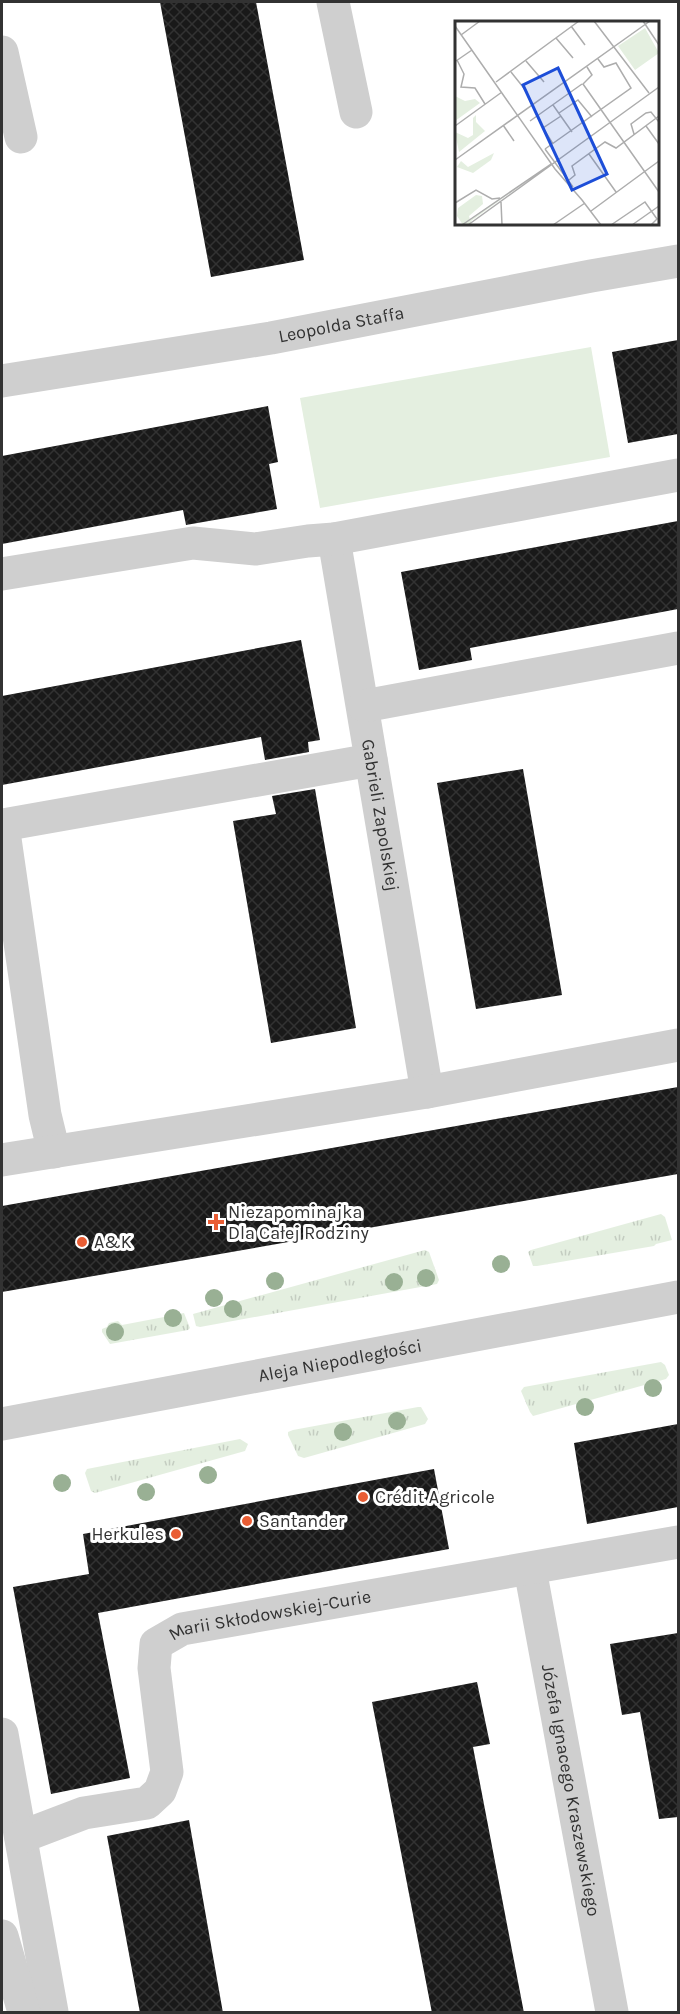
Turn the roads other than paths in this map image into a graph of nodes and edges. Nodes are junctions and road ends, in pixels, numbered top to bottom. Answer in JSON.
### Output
{"nodes":[{"id":1,"x":333,"y":2,"type":"edge"},
{"id":2,"x":2,"y":52,"type":"edge"},
{"id":3,"x":356,"y":112,"type":"dead end"},
{"id":4,"x":21,"y":137,"type":"dead end"},
{"id":5,"x":678,"y":261,"type":"edge"},
{"id":6,"x":2,"y":381,"type":"edge"},
{"id":7,"x":678,"y":476,"type":"edge"},
{"id":8,"x":334,"y":539,"type":"junction"},
{"id":9,"x":2,"y":574,"type":"edge"},
{"id":10,"x":678,"y":648,"type":"edge"},
{"id":11,"x":364,"y":706,"type":"junction"},
{"id":12,"x":371,"y":760,"type":"junction"},
{"id":13,"x":678,"y":1045,"type":"edge"},
{"id":14,"x":426,"y":1092,"type":"junction"},
{"id":15,"x":54,"y":1152,"type":"junction"},
{"id":16,"x":2,"y":1160,"type":"edge"},
{"id":17,"x":678,"y":1297,"type":"edge"},
{"id":18,"x":2,"y":1424,"type":"edge"},
{"id":19,"x":678,"y":1542,"type":"edge"},
{"id":20,"x":530,"y":1569,"type":"junction"},
{"id":21,"x":2,"y":1734,"type":"edge"},
{"id":22,"x":21,"y":1837,"type":"junction"},
{"id":23,"x":2,"y":1936,"type":"edge"},
{"id":24,"x":24,"y":2013,"type":"edge"},
{"id":25,"x":52,"y":2013,"type":"edge"},
{"id":26,"x":612,"y":2013,"type":"edge"}],
"edges":[{"from":1,"to":3,"type":"street"},
{"from":2,"to":4,"type":"street"},
{"from":5,"to":6,"type":"street","name":"Leopolda Staffa"},
{"from":7,"to":8,"type":"street"},
{"from":8,"to":9,"type":"street"},
{"from":8,"to":11,"type":"street","name":"Gabrieli Zapolskiej"},
{"from":10,"to":11,"type":"street"},
{"from":11,"to":12,"type":"street","name":"Gabrieli Zapolskiej"},
{"from":12,"to":14,"type":"street","name":"Gabrieli Zapolskiej"},
{"from":12,"to":15,"type":"street"},
{"from":13,"to":14,"type":"street"},
{"from":14,"to":15,"type":"street"},
{"from":15,"to":16,"type":"street"},
{"from":17,"to":18,"type":"street","name":"Aleja Niepodległości"},
{"from":19,"to":20,"type":"street","name":"Marii Skłodowskiej-Curie"},
{"from":20,"to":22,"type":"street","name":"Marii Skłodowskiej-Curie"},
{"from":20,"to":26,"type":"street","name":"Józefa Ignacego Kraszewskiego"},
{"from":21,"to":22,"type":"street"},
{"from":22,"to":25,"type":"street"},
{"from":23,"to":24,"type":"street"}]}
